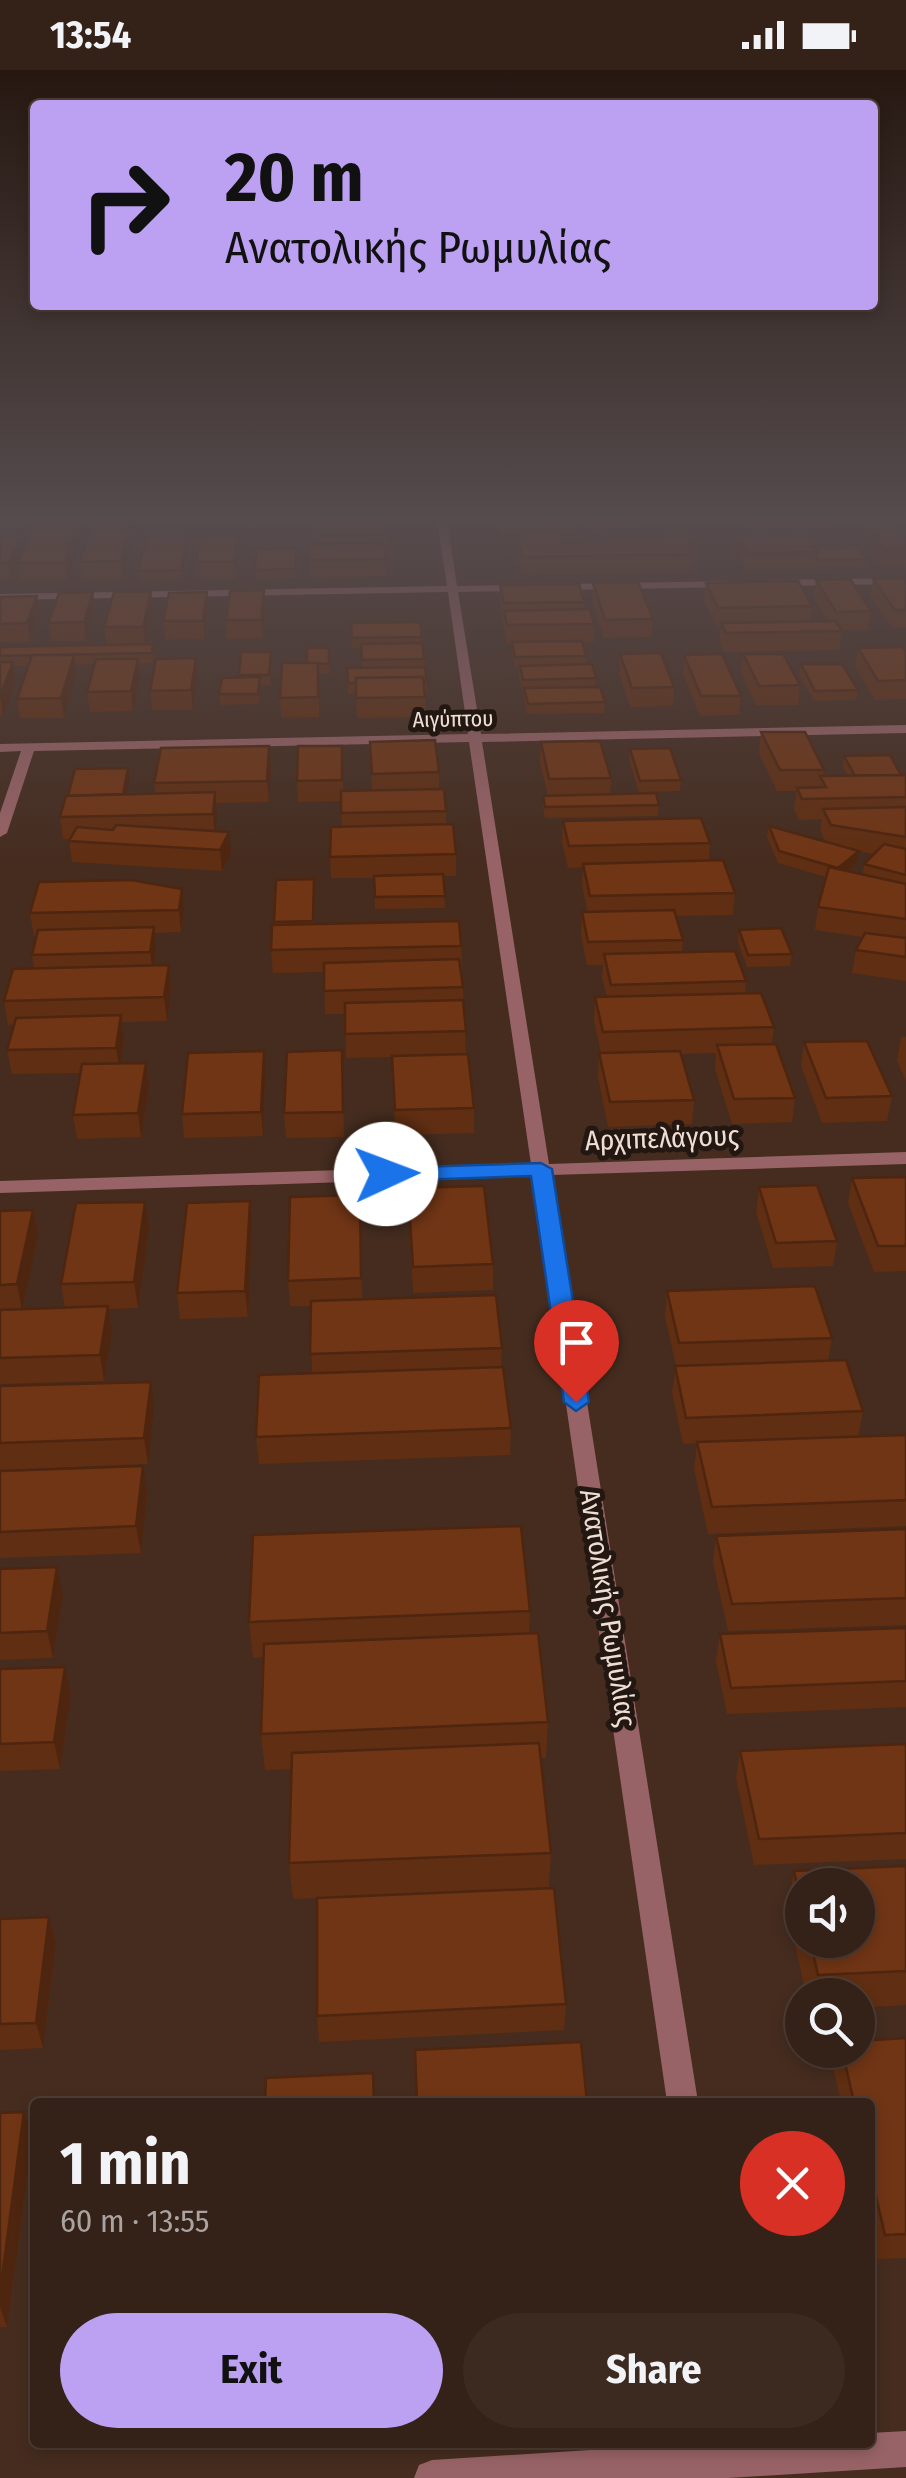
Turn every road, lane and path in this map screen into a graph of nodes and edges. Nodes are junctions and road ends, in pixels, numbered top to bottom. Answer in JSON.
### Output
{"nodes":[{"id":1,"x":459,"y":632,"type":"edge"},
{"id":2,"x":906,"y":729,"type":"edge"},
{"id":3,"x":475,"y":738,"type":"junction"},
{"id":4,"x":0,"y":748,"type":"edge"},
{"id":5,"x":29,"y":748,"type":"junction"},
{"id":6,"x":0,"y":833,"type":"edge"},
{"id":7,"x":906,"y":1158,"type":"edge"},
{"id":8,"x":541,"y":1169,"type":"junction"},
{"id":9,"x":0,"y":1187,"type":"edge"},
{"id":10,"x":682,"y":2098,"type":"edge"},
{"id":11,"x":906,"y":2449,"type":"edge"},
{"id":12,"x":737,"y":2460,"type":"edge"},
{"id":13,"x":432,"y":2478,"type":"edge"}],
"edges":[{"from":1,"to":3,"type":"street","name":"Ανατολικής Ρωμυλίας"},
{"from":2,"to":3,"type":"street","name":"Αιγύπτου"},
{"from":3,"to":5,"type":"street","name":"Αιγύπτου"},
{"from":3,"to":8,"type":"street","name":"Ανατολικής Ρωμυλίας"},
{"from":4,"to":5,"type":"street","name":"Αιγύπτου"},
{"from":5,"to":6,"type":"street"},
{"from":7,"to":8,"type":"street","name":"Αρχιπελάγους"},
{"from":8,"to":9,"type":"street","name":"Αρχιπελάγους"},
{"from":8,"to":10,"type":"street","name":"Ανατολικής Ρωμυλίας"},
{"from":11,"to":12,"type":"street"},
{"from":12,"to":13,"type":"street"}]}
